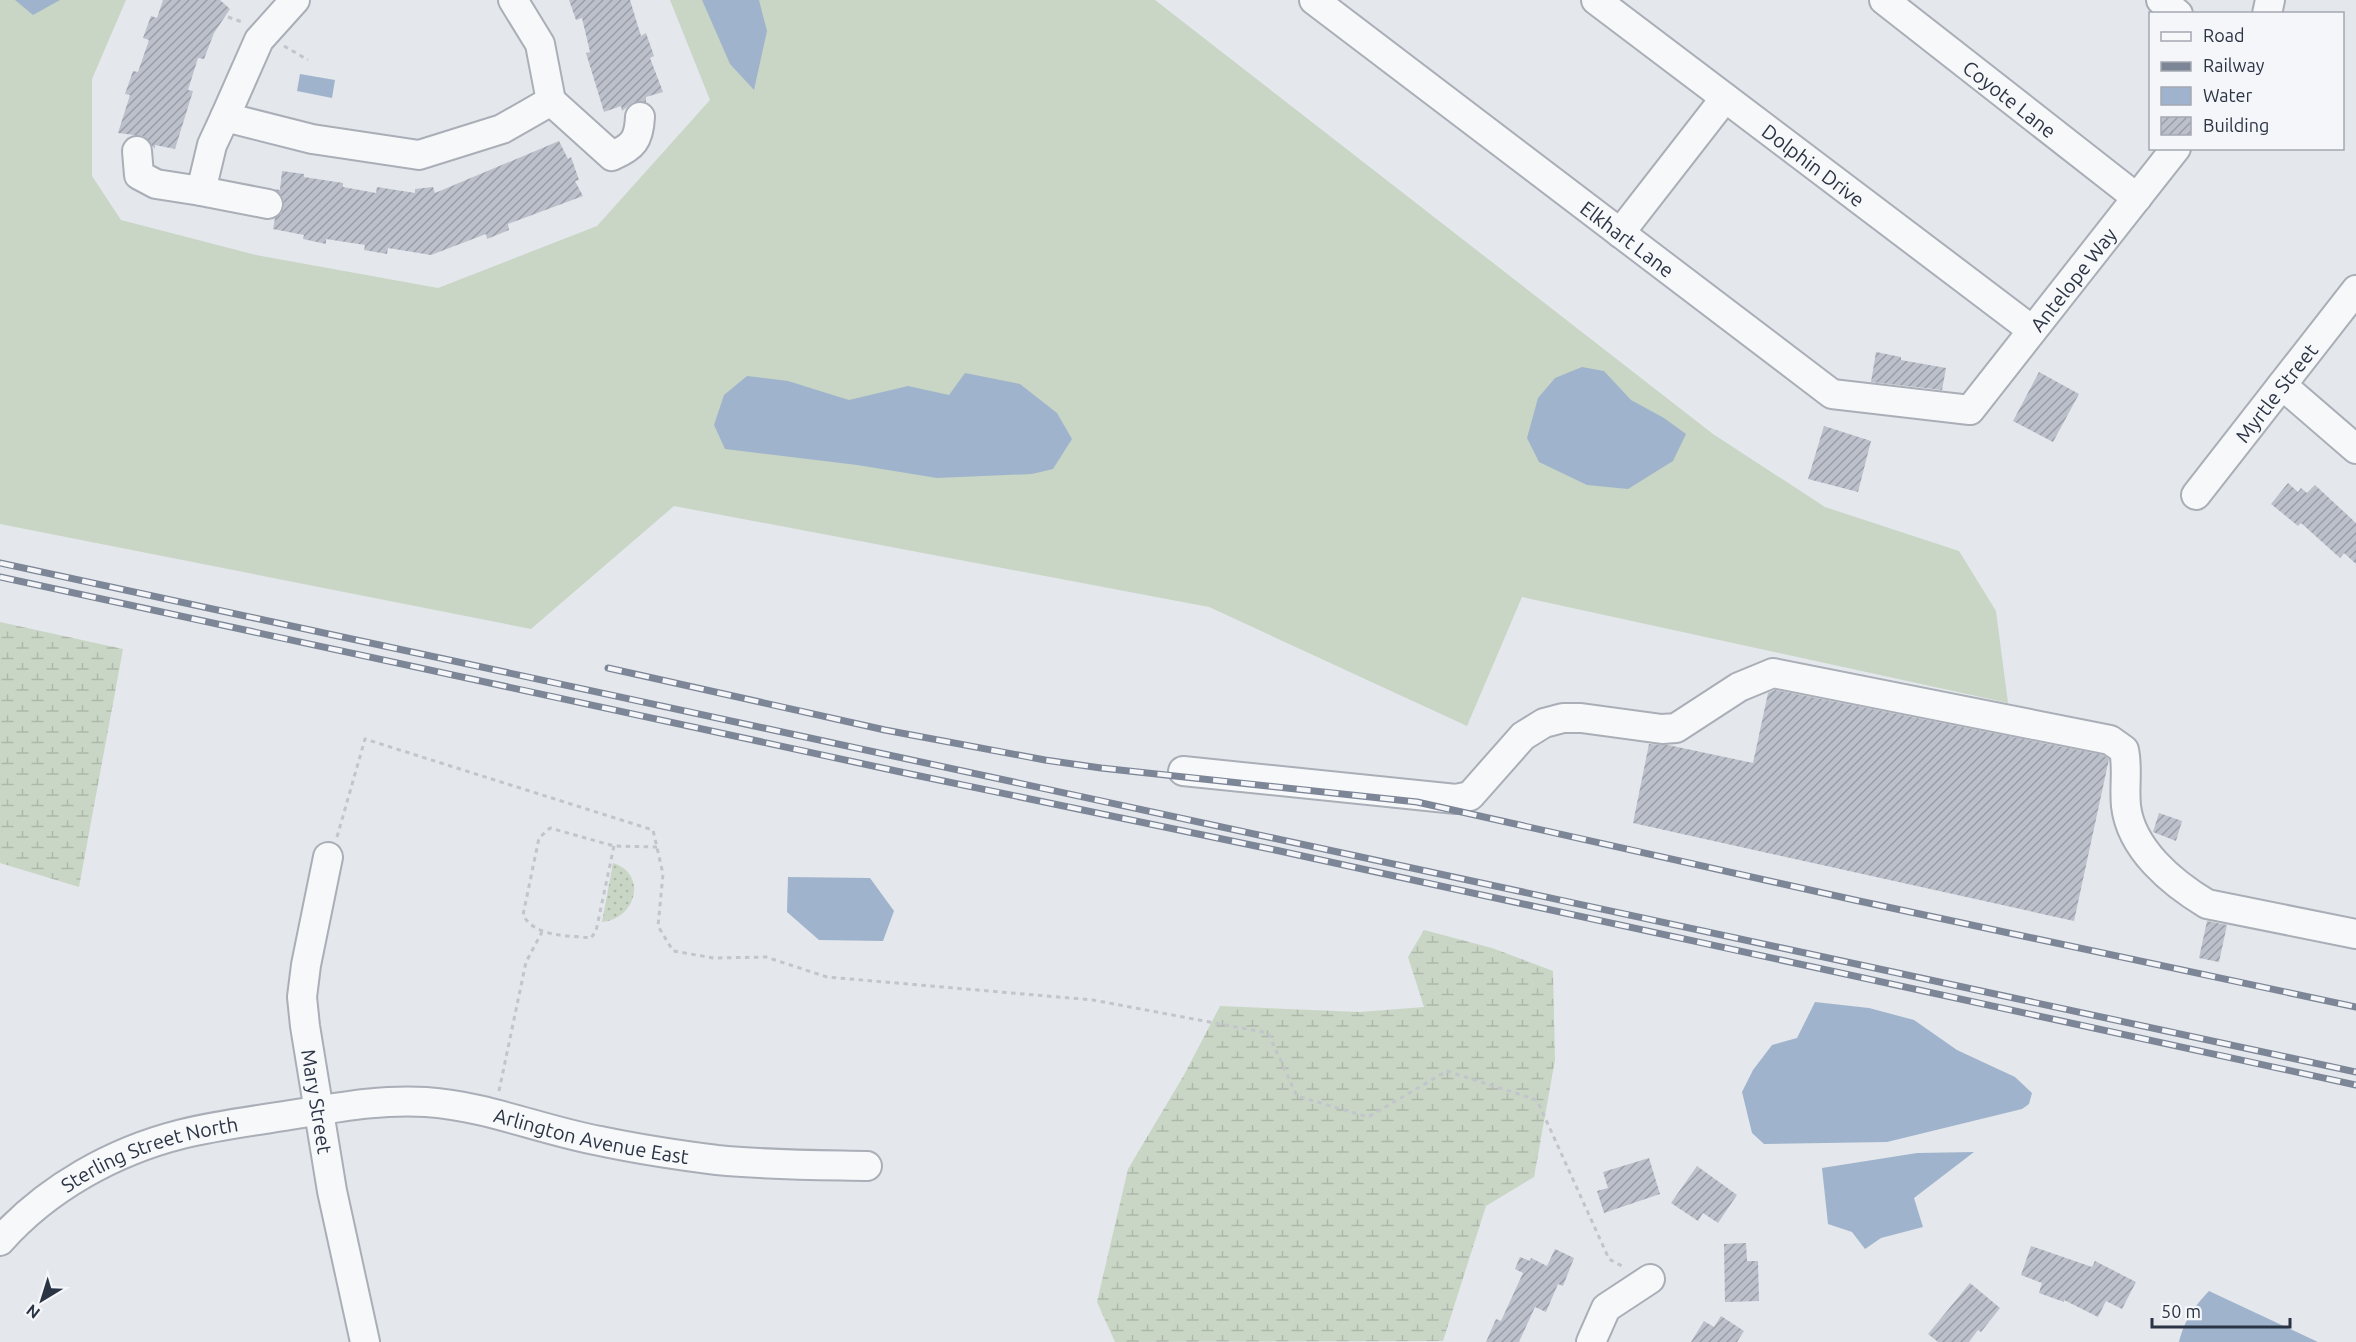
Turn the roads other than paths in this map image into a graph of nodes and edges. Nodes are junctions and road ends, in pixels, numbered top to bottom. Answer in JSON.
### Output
{"nodes":[{"id":1,"x":295,"y":0,"type":"edge"},
{"id":2,"x":513,"y":0,"type":"edge"},
{"id":3,"x":1314,"y":0,"type":"edge"},
{"id":4,"x":1596,"y":0,"type":"edge"},
{"id":5,"x":1884,"y":0,"type":"edge"},
{"id":6,"x":2161,"y":0,"type":"edge"},
{"id":7,"x":2176,"y":12,"type":"edge"},
{"id":8,"x":1725,"y":98,"type":"junction"},
{"id":9,"x":551,"y":101,"type":"junction"},
{"id":10,"x":225,"y":117,"type":"junction"},
{"id":11,"x":640,"y":117,"type":"dead end"},
{"id":12,"x":2174,"y":150,"type":"edge"},
{"id":13,"x":137,"y":151,"type":"dead end"},
{"id":14,"x":201,"y":191,"type":"junction"},
{"id":15,"x":2137,"y":198,"type":"junction"},
{"id":16,"x":268,"y":204,"type":"dead end"},
{"id":17,"x":1620,"y":232,"type":"junction"},
{"id":18,"x":2356,"y":290,"type":"edge"},
{"id":19,"x":2032,"y":330,"type":"junction"},
{"id":20,"x":2282,"y":384,"type":"junction"},
{"id":21,"x":1970,"y":410,"type":"joint"},
{"id":22,"x":2356,"y":448,"type":"edge"},
{"id":23,"x":2196,"y":495,"type":"dead end"},
{"id":24,"x":1183,"y":771,"type":"dead end"},
{"id":25,"x":328,"y":857,"type":"road end"},
{"id":26,"x":2356,"y":934,"type":"edge"},
{"id":27,"x":319,"y":1111,"type":"junction"},
{"id":28,"x":867,"y":1166,"type":"dead end"},
{"id":29,"x":0,"y":1241,"type":"edge"},
{"id":30,"x":1650,"y":1279,"type":"road end"},
{"id":31,"x":365,"y":1342,"type":"edge"},
{"id":32,"x":1591,"y":1342,"type":"edge"}],
"edges":[{"from":1,"to":10,"type":"street"},
{"from":2,"to":9,"type":"street"},
{"from":3,"to":17,"type":"street","name":"Elkhart Lane"},
{"from":4,"to":8,"type":"street","name":"Dolphin Drive"},
{"from":5,"to":15,"type":"street","name":"Coyote Lane"},
{"from":6,"to":7,"type":"street"},
{"from":8,"to":17,"type":"street"},
{"from":8,"to":19,"type":"street","name":"Dolphin Drive"},
{"from":9,"to":10,"type":"street"},
{"from":9,"to":11,"type":"street"},
{"from":10,"to":14,"type":"street"},
{"from":12,"to":15,"type":"street","name":"Antelope Way"},
{"from":13,"to":14,"type":"street"},
{"from":14,"to":16,"type":"street"},
{"from":15,"to":19,"type":"street","name":"Antelope Way"},
{"from":17,"to":21,"type":"street","name":"Elkhart Lane"},
{"from":18,"to":20,"type":"street","name":"Myrtle Street"},
{"from":19,"to":21,"type":"street","name":"Antelope Way"},
{"from":20,"to":22,"type":"street"},
{"from":20,"to":23,"type":"street","name":"Myrtle Street"},
{"from":24,"to":26,"type":"street"},
{"from":25,"to":27,"type":"street","name":"Mary Street"},
{"from":27,"to":28,"type":"street","name":"Arlington Avenue East"},
{"from":27,"to":29,"type":"street","name":"Sterling Street North"},
{"from":27,"to":31,"type":"street","name":"Mary Street"},
{"from":30,"to":32,"type":"street"}]}
